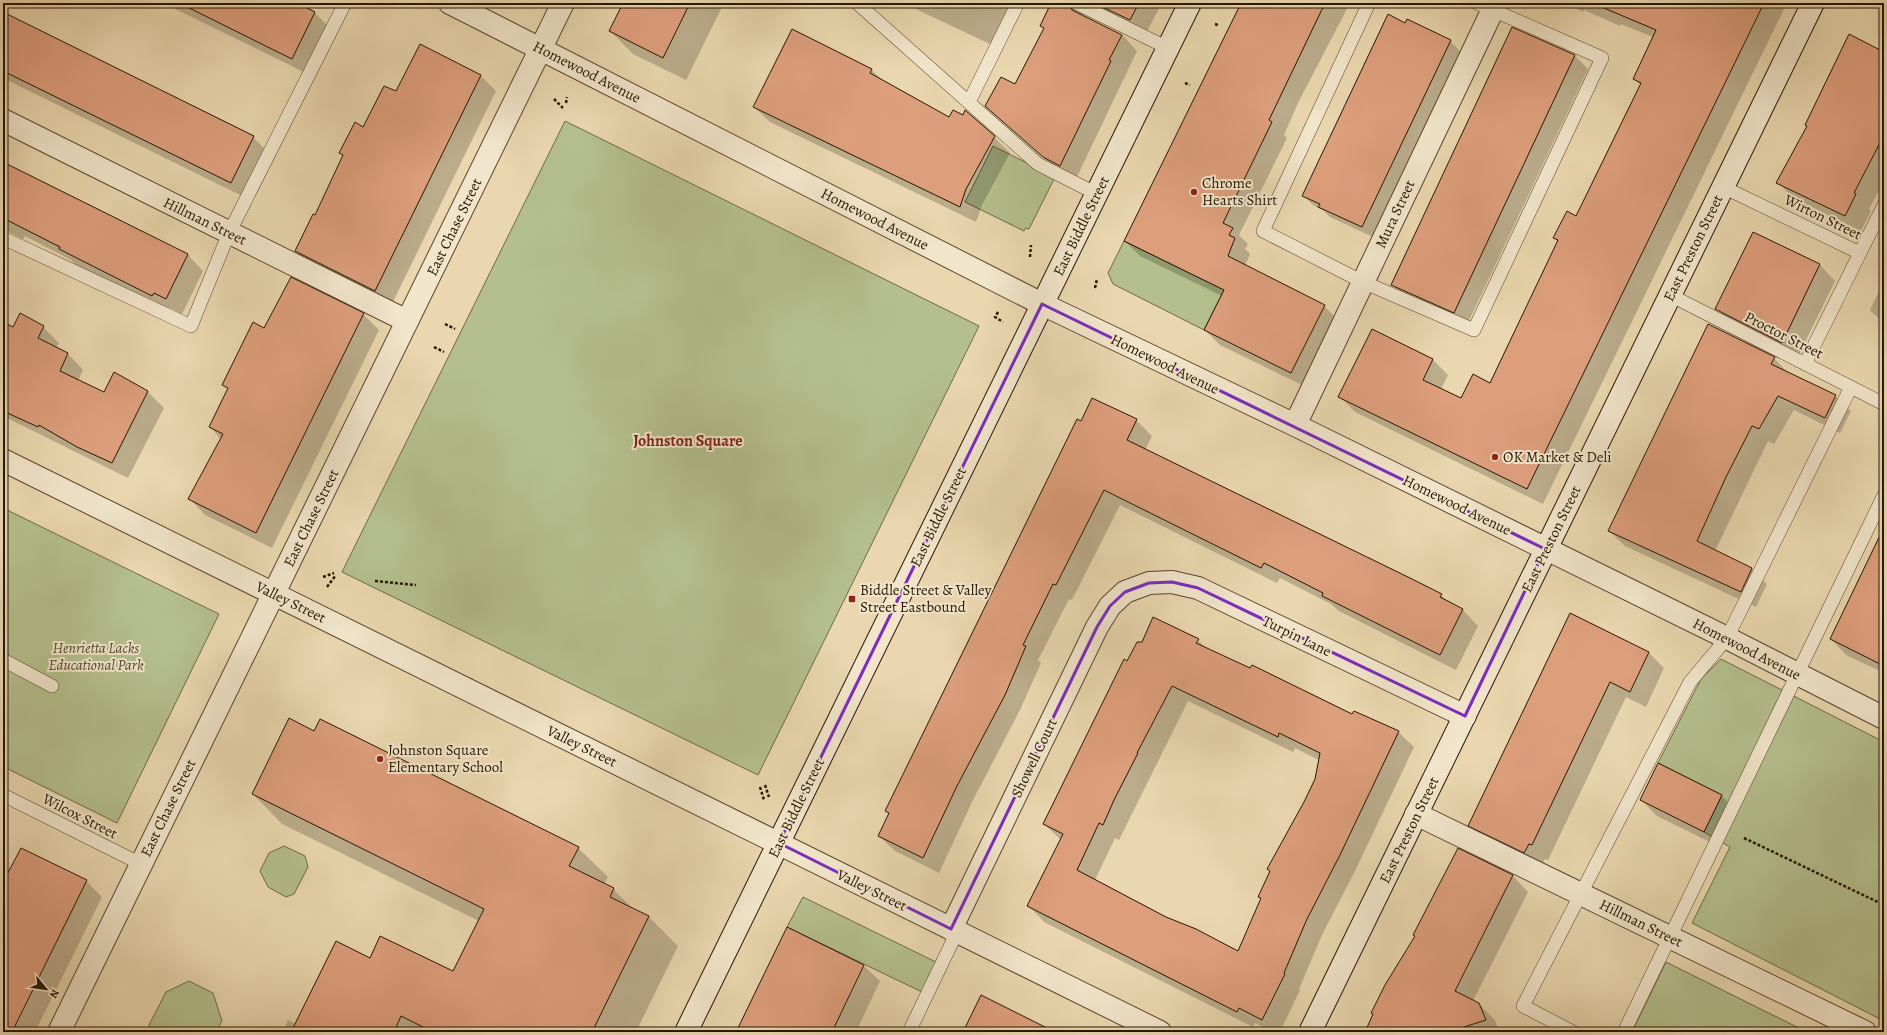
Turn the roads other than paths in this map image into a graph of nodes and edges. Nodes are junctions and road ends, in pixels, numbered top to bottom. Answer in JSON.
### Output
{"nodes":[{"id":1,"x":345,"y":3,"type":"edge"},
{"id":2,"x":450,"y":3,"type":"edge"},
{"id":3,"x":563,"y":3,"type":"edge"},
{"id":4,"x":857,"y":3,"type":"edge"},
{"id":5,"x":1018,"y":3,"type":"edge"},
{"id":6,"x":1076,"y":3,"type":"edge"},
{"id":7,"x":1190,"y":3,"type":"edge"},
{"id":8,"x":1369,"y":3,"type":"edge"},
{"id":9,"x":1813,"y":3,"type":"edge"},
{"id":10,"x":1488,"y":5,"type":"edge"},
{"id":11,"x":541,"y":48,"type":"junction"},
{"id":12,"x":1168,"y":48,"type":"junction"},
{"id":13,"x":969,"y":102,"type":"junction"},
{"id":14,"x":3,"y":120,"type":"edge"},
{"id":15,"x":1723,"y":187,"type":"junction"},
{"id":16,"x":1096,"y":194,"type":"junction"},
{"id":17,"x":1884,"y":205,"type":"edge"},
{"id":18,"x":229,"y":233,"type":"junction"},
{"id":19,"x":3,"y":238,"type":"edge"},
{"id":20,"x":1860,"y":253,"type":"junction"},
{"id":21,"x":1363,"y":282,"type":"junction"},
{"id":22,"x":1670,"y":295,"type":"junction"},
{"id":23,"x":1042,"y":304,"type":"junction"},
{"id":24,"x":407,"y":322,"type":"junction"},
{"id":25,"x":1805,"y":364,"type":"junction"},
{"id":26,"x":1851,"y":387,"type":"junction"},
{"id":27,"x":1884,"y":404,"type":"edge"},
{"id":28,"x":1295,"y":425,"type":"junction"},
{"id":29,"x":3,"y":460,"type":"edge"},
{"id":30,"x":1884,"y":495,"type":"edge"},
{"id":31,"x":1546,"y":549,"type":"junction"},
{"id":32,"x":1125,"y":592,"type":"joint"},
{"id":33,"x":274,"y":593,"type":"junction"},
{"id":34,"x":1727,"y":638,"type":"junction"},
{"id":35,"x":3,"y":660,"type":"edge"},
{"id":36,"x":1798,"y":674,"type":"junction"},
{"id":37,"x":52,"y":686,"type":"dead end"},
{"id":38,"x":1465,"y":716,"type":"junction"},
{"id":39,"x":1884,"y":718,"type":"edge"},
{"id":40,"x":4,"y":798,"type":"edge"},
{"id":41,"x":1416,"y":814,"type":"junction"},
{"id":42,"x":779,"y":844,"type":"junction"},
{"id":43,"x":141,"y":864,"type":"junction"},
{"id":44,"x":1581,"y":894,"type":"junction"},
{"id":45,"x":954,"y":931,"type":"junction"},
{"id":46,"x":1670,"y":937,"type":"junction"},
{"id":47,"x":59,"y":1032,"type":"edge"},
{"id":48,"x":686,"y":1032,"type":"edge"},
{"id":49,"x":909,"y":1032,"type":"edge"},
{"id":50,"x":1160,"y":1032,"type":"edge"},
{"id":51,"x":1310,"y":1032,"type":"edge"},
{"id":52,"x":1573,"y":1032,"type":"edge"},
{"id":53,"x":1624,"y":1032,"type":"edge"},
{"id":54,"x":1865,"y":1032,"type":"edge"}],
"edges":[{"from":1,"to":18,"type":"lane"},
{"from":2,"to":11,"type":"street","name":"Homewood Avenue"},
{"from":3,"to":11,"type":"street","name":"East Chase Street"},
{"from":4,"to":13,"type":"lane"},
{"from":5,"to":13,"type":"lane"},
{"from":6,"to":12,"type":"lane"},
{"from":7,"to":12,"type":"street","name":"East Biddle Street"},
{"from":8,"to":21,"type":"lane"},
{"from":9,"to":15,"type":"street","name":"East Preston Street"},
{"from":10,"to":21,"type":"street","name":"Mura Street"},
{"from":10,"to":21,"type":"lane"},
{"from":11,"to":23,"type":"street","name":"Homewood Avenue"},
{"from":11,"to":24,"type":"street","name":"East Chase Street"},
{"from":12,"to":16,"type":"street","name":"East Biddle Street"},
{"from":13,"to":16,"type":"lane"},
{"from":14,"to":18,"type":"street","name":"Hillman Street"},
{"from":15,"to":20,"type":"lane","name":"Wirton Street"},
{"from":15,"to":22,"type":"street","name":"East Preston Street"},
{"from":16,"to":23,"type":"street","name":"East Biddle Street"},
{"from":17,"to":20,"type":"lane","name":"Wirton Street"},
{"from":18,"to":19,"type":"lane"},
{"from":18,"to":24,"type":"street","name":"Hillman Street"},
{"from":20,"to":25,"type":"lane"},
{"from":21,"to":28,"type":"street","name":"Mura Street"},
{"from":22,"to":25,"type":"lane","name":"Proctor Street"},
{"from":22,"to":31,"type":"street","name":"East Preston Street"},
{"from":23,"to":28,"type":"street","name":"Homewood Avenue"},
{"from":23,"to":42,"type":"street","name":"East Biddle Street"},
{"from":24,"to":33,"type":"street","name":"East Chase Street"},
{"from":25,"to":26,"type":"lane","name":"Proctor Street"},
{"from":26,"to":27,"type":"lane","name":"Proctor Street"},
{"from":26,"to":34,"type":"lane"},
{"from":28,"to":31,"type":"street","name":"Homewood Avenue"},
{"from":29,"to":33,"type":"street","name":"Valley Street"},
{"from":30,"to":36,"type":"lane"},
{"from":31,"to":34,"type":"street","name":"Homewood Avenue"},
{"from":31,"to":38,"type":"street","name":"East Preston Street"},
{"from":32,"to":38,"type":"street","name":"Turpin Lane"},
{"from":32,"to":45,"type":"street","name":"Showell Court"},
{"from":33,"to":42,"type":"street","name":"Valley Street"},
{"from":33,"to":43,"type":"street","name":"East Chase Street"},
{"from":34,"to":36,"type":"street","name":"Homewood Avenue"},
{"from":34,"to":44,"type":"lane"},
{"from":35,"to":37,"type":"lane"},
{"from":36,"to":39,"type":"street","name":"Homewood Avenue"},
{"from":36,"to":46,"type":"lane"},
{"from":38,"to":41,"type":"street","name":"East Preston Street"},
{"from":40,"to":43,"type":"lane","name":"Wilcox Street"},
{"from":41,"to":44,"type":"street","name":"Hillman Street"},
{"from":41,"to":51,"type":"street","name":"East Preston Street"},
{"from":42,"to":45,"type":"street","name":"Valley Street"},
{"from":42,"to":48,"type":"street","name":"East Biddle Street"},
{"from":43,"to":47,"type":"street","name":"East Chase Street"},
{"from":44,"to":46,"type":"street","name":"Hillman Street"},
{"from":44,"to":52,"type":"lane"},
{"from":45,"to":49,"type":"lane"},
{"from":45,"to":50,"type":"street","name":"Valley Street"},
{"from":46,"to":53,"type":"lane"},
{"from":46,"to":54,"type":"street","name":"Hillman Street"}]}
